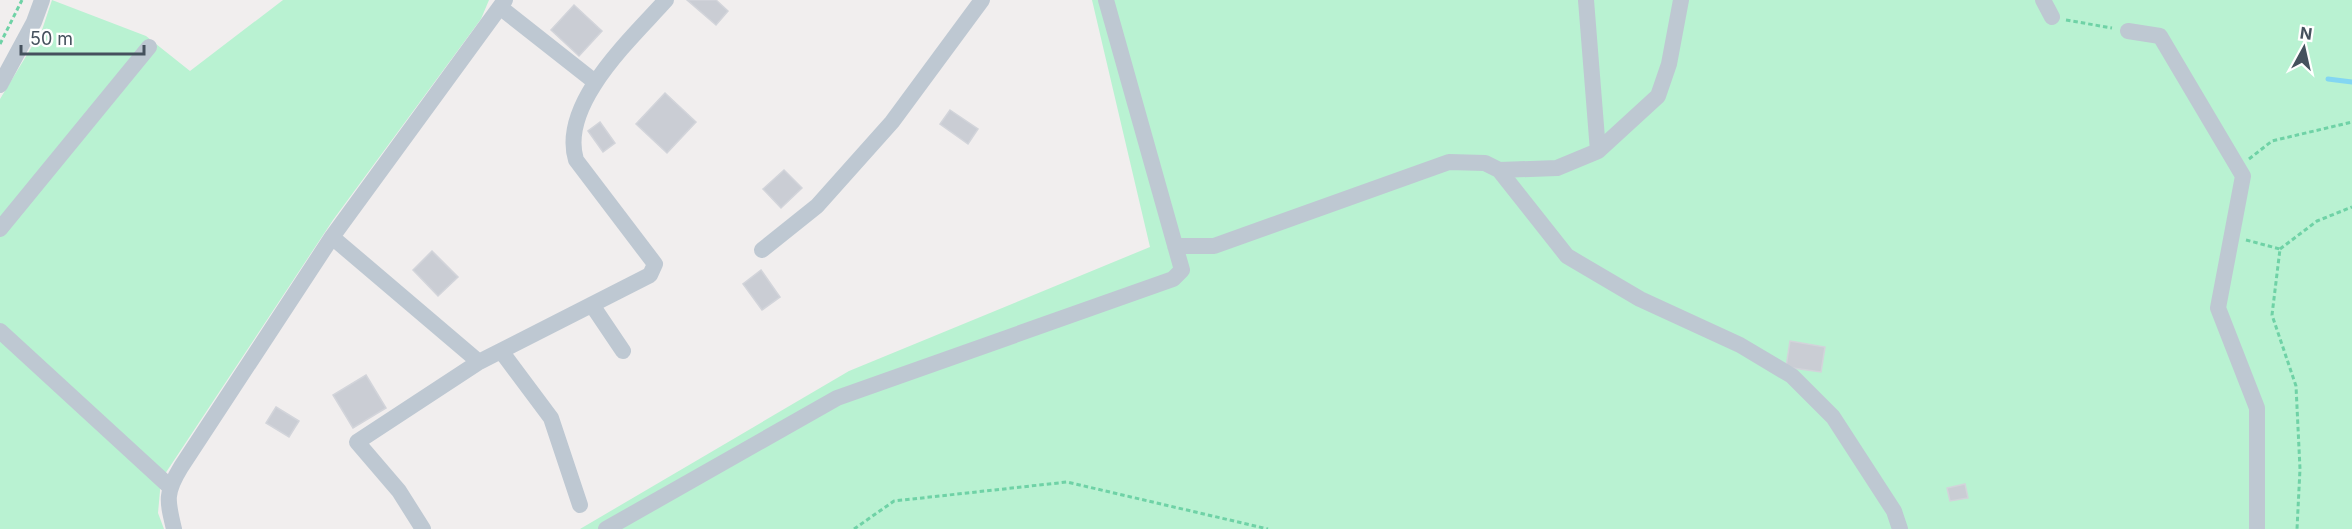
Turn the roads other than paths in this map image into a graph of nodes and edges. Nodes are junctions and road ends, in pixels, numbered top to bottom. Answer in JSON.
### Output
{"nodes":[{"id":1,"x":42,"y":0,"type":"edge"},
{"id":2,"x":666,"y":0,"type":"edge"},
{"id":3,"x":982,"y":0,"type":"edge"},
{"id":4,"x":1106,"y":0,"type":"edge"},
{"id":5,"x":1586,"y":0,"type":"edge"},
{"id":6,"x":1681,"y":0,"type":"edge"},
{"id":7,"x":2043,"y":0,"type":"edge"},
{"id":8,"x":503,"y":4,"type":"edge"},
{"id":9,"x":2052,"y":17,"type":"road end"},
{"id":10,"x":2128,"y":31,"type":"road end"},
{"id":11,"x":149,"y":47,"type":"dead end"},
{"id":12,"x":595,"y":82,"type":"junction"},
{"id":13,"x":0,"y":85,"type":"edge"},
{"id":14,"x":1598,"y":151,"type":"junction"},
{"id":15,"x":1498,"y":170,"type":"junction"},
{"id":16,"x":0,"y":229,"type":"edge"},
{"id":17,"x":332,"y":237,"type":"junction"},
{"id":18,"x":1175,"y":246,"type":"junction"},
{"id":19,"x":762,"y":250,"type":"dead end"},
{"id":20,"x":591,"y":305,"type":"junction"},
{"id":21,"x":0,"y":331,"type":"edge"},
{"id":22,"x":501,"y":351,"type":"junction"},
{"id":23,"x":623,"y":351,"type":"dead end"},
{"id":24,"x":478,"y":362,"type":"junction"},
{"id":25,"x":169,"y":486,"type":"junction"},
{"id":26,"x":580,"y":505,"type":"dead end"},
{"id":27,"x":174,"y":529,"type":"edge"},
{"id":28,"x":423,"y":529,"type":"edge"},
{"id":29,"x":606,"y":529,"type":"edge"},
{"id":30,"x":1900,"y":529,"type":"edge"},
{"id":31,"x":2257,"y":529,"type":"edge"}],
"edges":[{"from":1,"to":13,"type":"street"},
{"from":2,"to":12,"type":"street"},
{"from":3,"to":19,"type":"street"},
{"from":4,"to":18,"type":"street"},
{"from":5,"to":14,"type":"street"},
{"from":6,"to":14,"type":"street"},
{"from":7,"to":9,"type":"street"},
{"from":8,"to":12,"type":"street"},
{"from":8,"to":17,"type":"street"},
{"from":10,"to":31,"type":"street"},
{"from":11,"to":16,"type":"street"},
{"from":12,"to":20,"type":"street"},
{"from":14,"to":15,"type":"street"},
{"from":15,"to":18,"type":"street"},
{"from":15,"to":30,"type":"street"},
{"from":17,"to":24,"type":"street"},
{"from":17,"to":25,"type":"street"},
{"from":18,"to":29,"type":"street"},
{"from":20,"to":22,"type":"street"},
{"from":20,"to":23,"type":"street"},
{"from":21,"to":25,"type":"street"},
{"from":22,"to":24,"type":"street"},
{"from":22,"to":26,"type":"street"},
{"from":24,"to":28,"type":"street"},
{"from":25,"to":27,"type":"street"}]}
